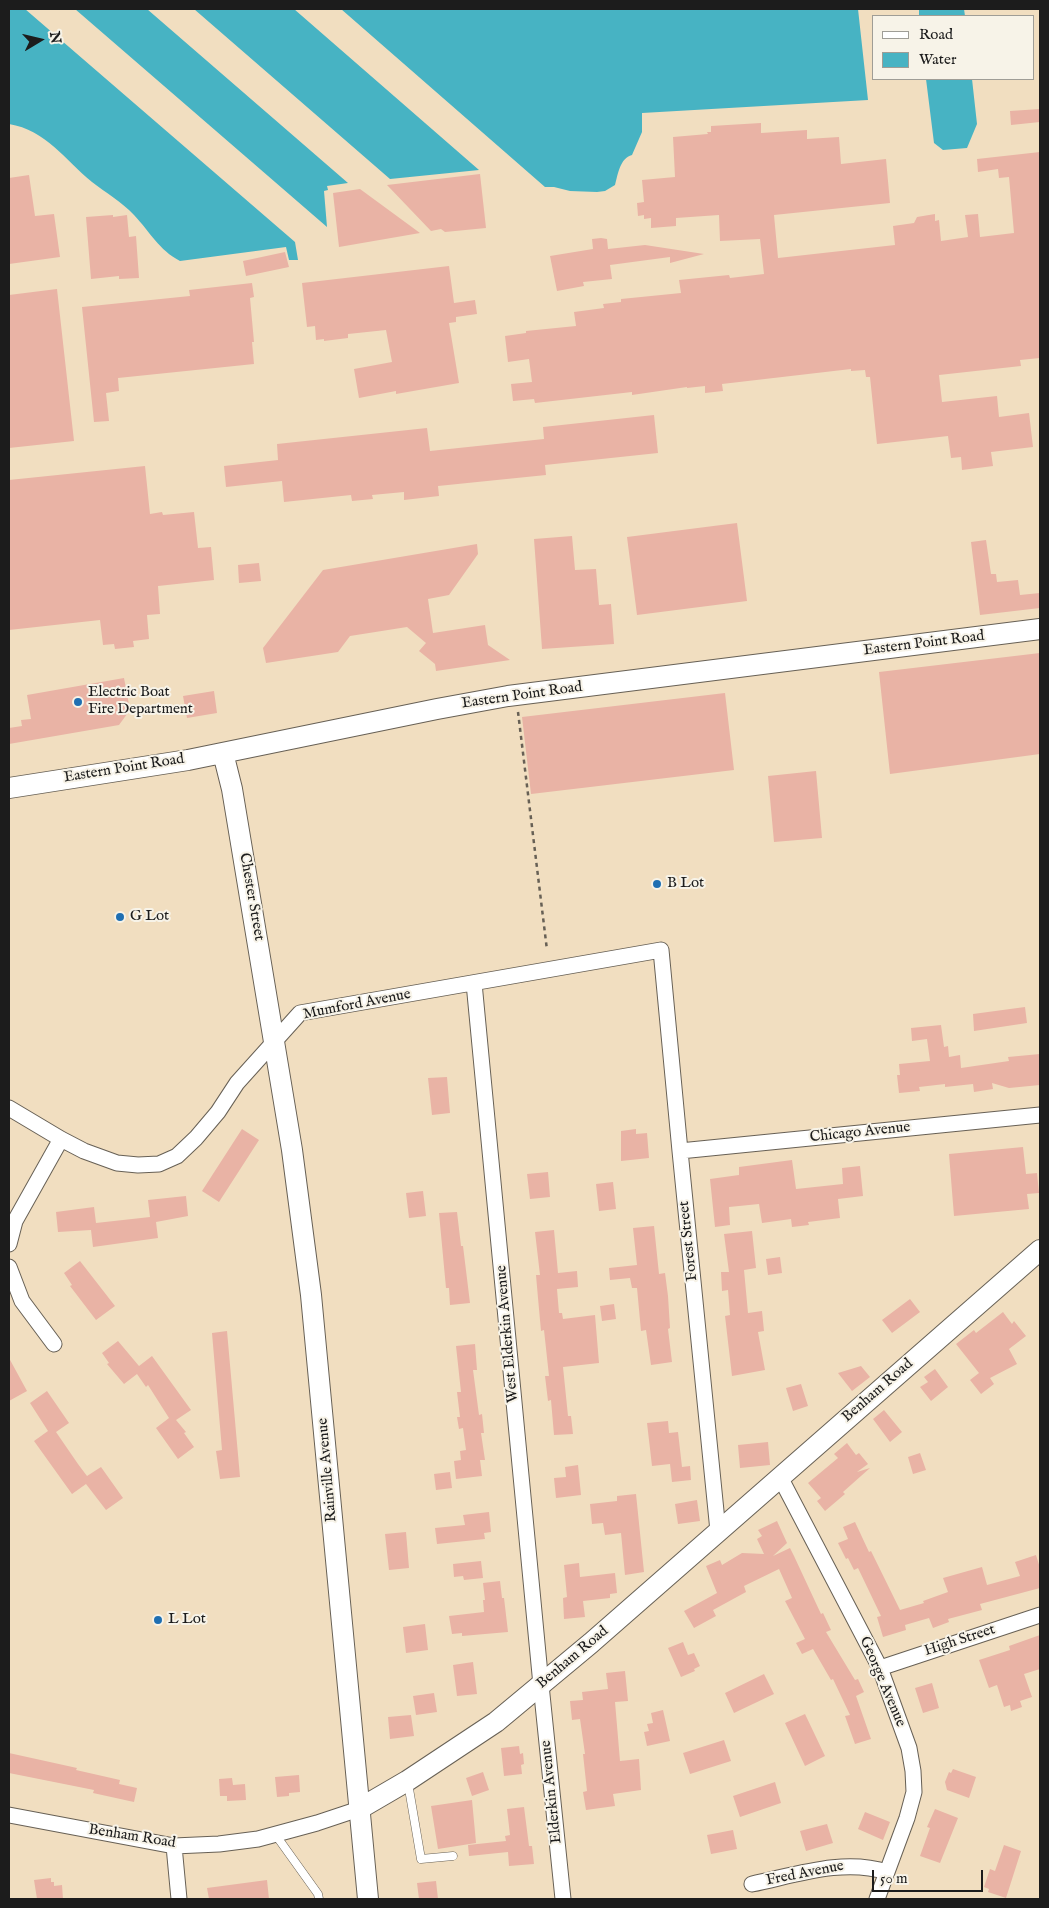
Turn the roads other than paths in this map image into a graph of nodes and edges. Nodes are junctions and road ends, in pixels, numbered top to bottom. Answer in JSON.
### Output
{"nodes":[{"id":1,"x":1040,"y":630,"type":"edge"},
{"id":2,"x":223,"y":754,"type":"junction"},
{"id":3,"x":9,"y":788,"type":"edge"},
{"id":4,"x":661,"y":950,"type":"joint"},
{"id":5,"x":474,"y":983,"type":"junction"},
{"id":6,"x":275,"y":1042,"type":"junction"},
{"id":7,"x":9,"y":1108,"type":"edge"},
{"id":8,"x":1040,"y":1115,"type":"edge"},
{"id":9,"x":61,"y":1139,"type":"junction"},
{"id":10,"x":680,"y":1151,"type":"junction"},
{"id":11,"x":9,"y":1244,"type":"edge"},
{"id":12,"x":1040,"y":1250,"type":"edge"},
{"id":13,"x":9,"y":1267,"type":"edge"},
{"id":14,"x":54,"y":1344,"type":"dead end"},
{"id":15,"x":780,"y":1477,"type":"junction"},
{"id":16,"x":718,"y":1531,"type":"junction"},
{"id":17,"x":1040,"y":1614,"type":"edge"},
{"id":18,"x":880,"y":1668,"type":"junction"},
{"id":19,"x":541,"y":1685,"type":"junction"},
{"id":20,"x":408,"y":1781,"type":"junction"},
{"id":21,"x":359,"y":1809,"type":"junction"},
{"id":22,"x":9,"y":1815,"type":"edge"},
{"id":23,"x":275,"y":1834,"type":"junction"},
{"id":24,"x":174,"y":1846,"type":"junction"},
{"id":25,"x":453,"y":1856,"type":"dead end"},
{"id":26,"x":887,"y":1872,"type":"junction"},
{"id":27,"x":752,"y":1884,"type":"dead end"},
{"id":28,"x":180,"y":1899,"type":"edge"},
{"id":29,"x":319,"y":1899,"type":"edge"},
{"id":30,"x":368,"y":1899,"type":"edge"},
{"id":31,"x":563,"y":1899,"type":"edge"},
{"id":32,"x":877,"y":1899,"type":"edge"}],
"edges":[{"from":1,"to":2,"type":"main road","name":"Eastern Point Road"},
{"from":2,"to":3,"type":"main road","name":"Eastern Point Road"},
{"from":2,"to":6,"type":"main road","name":"Chester Street"},
{"from":4,"to":5,"type":"street","name":"Mumford Avenue"},
{"from":4,"to":10,"type":"street","name":"Forest Street"},
{"from":5,"to":6,"type":"street","name":"Mumford Avenue"},
{"from":5,"to":19,"type":"street","name":"West Elderkin Avenue"},
{"from":6,"to":9,"type":"street","name":"Mumford Avenue"},
{"from":6,"to":21,"type":"main road","name":"Rainville Avenue"},
{"from":7,"to":9,"type":"street","name":"Mumford Avenue"},
{"from":8,"to":10,"type":"street","name":"Chicago Avenue"},
{"from":9,"to":11,"type":"street"},
{"from":10,"to":16,"type":"street","name":"Forest Street"},
{"from":12,"to":15,"type":"main road","name":"Benham Road"},
{"from":13,"to":14,"type":"street"},
{"from":15,"to":16,"type":"main road","name":"Benham Road"},
{"from":15,"to":18,"type":"street","name":"George Avenue"},
{"from":16,"to":19,"type":"main road","name":"Benham Road"},
{"from":17,"to":18,"type":"street","name":"High Street"},
{"from":18,"to":26,"type":"street","name":"George Avenue"},
{"from":19,"to":20,"type":"main road","name":"Benham Road"},
{"from":19,"to":31,"type":"street","name":"Elderkin Avenue"},
{"from":20,"to":21,"type":"main road","name":"Benham Road"},
{"from":20,"to":25,"type":"lane"},
{"from":21,"to":23,"type":"street","name":"Benham Road"},
{"from":21,"to":30,"type":"main road","name":"Rainville Avenue"},
{"from":22,"to":24,"type":"street","name":"Benham Road"},
{"from":23,"to":24,"type":"street","name":"Benham Road"},
{"from":23,"to":29,"type":"lane"},
{"from":24,"to":28,"type":"street"},
{"from":26,"to":27,"type":"street","name":"Fred Avenue"},
{"from":26,"to":32,"type":"street","name":"George Avenue"}]}
